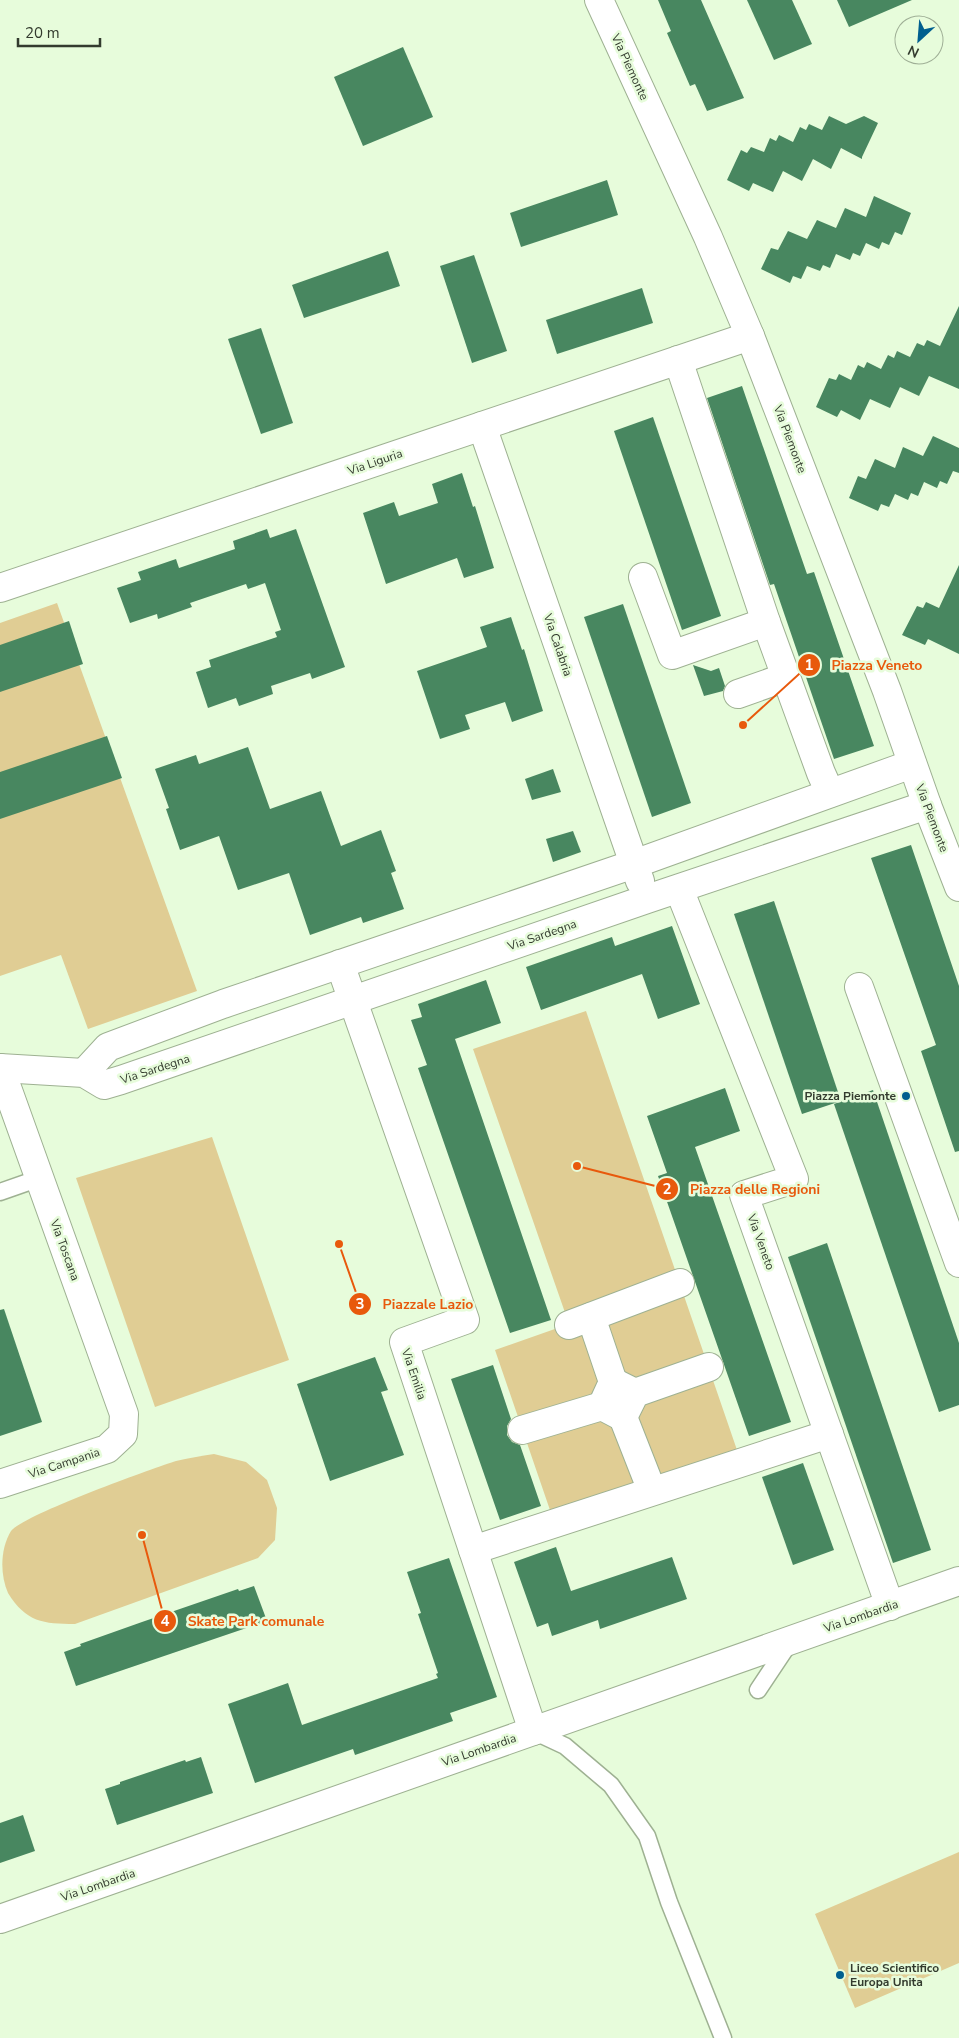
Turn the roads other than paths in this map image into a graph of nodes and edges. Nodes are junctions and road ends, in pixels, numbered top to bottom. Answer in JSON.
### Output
{"nodes":[{"id":1,"x":599,"y":0,"type":"edge"},
{"id":2,"x":750,"y":336,"type":"junction"},
{"id":3,"x":678,"y":360,"type":"junction"},
{"id":4,"x":482,"y":426,"type":"junction"},
{"id":5,"x":643,"y":577,"type":"dead end"},
{"id":6,"x":0,"y":588,"type":"edge"},
{"id":7,"x":766,"y":622,"type":"junction"},
{"id":8,"x":786,"y":677,"type":"junction"},
{"id":9,"x":738,"y":694,"type":"dead end"},
{"id":10,"x":912,"y":764,"type":"junction"},
{"id":11,"x":830,"y":793,"type":"junction"},
{"id":12,"x":927,"y":805,"type":"junction"},
{"id":13,"x":634,"y":864,"type":"junction"},
{"id":14,"x":959,"y":887,"type":"edge"},
{"id":15,"x":679,"y":889,"type":"junction"},
{"id":16,"x":646,"y":898,"type":"junction"},
{"id":17,"x":340,"y":964,"type":"junction"},
{"id":18,"x":859,"y":987,"type":"dead end"},
{"id":19,"x":352,"y":1002,"type":"junction"},
{"id":20,"x":0,"y":1068,"type":"edge"},
{"id":21,"x":84,"y":1073,"type":"junction"},
{"id":22,"x":40,"y":1178,"type":"junction"},
{"id":23,"x":0,"y":1192,"type":"edge"},
{"id":24,"x":959,"y":1263,"type":"edge"},
{"id":25,"x":680,"y":1283,"type":"dead end"},
{"id":26,"x":709,"y":1367,"type":"dead end"},
{"id":27,"x":618,"y":1399,"type":"junction"},
{"id":28,"x":522,"y":1430,"type":"dead end"},
{"id":29,"x":123,"y":1434,"type":"joint"},
{"id":30,"x":829,"y":1434,"type":"junction"},
{"id":31,"x":0,"y":1484,"type":"edge"},
{"id":32,"x":652,"y":1491,"type":"junction"},
{"id":33,"x":473,"y":1550,"type":"junction"},
{"id":34,"x":959,"y":1581,"type":"edge"},
{"id":35,"x":890,"y":1606,"type":"junction"},
{"id":36,"x":791,"y":1640,"type":"junction"},
{"id":37,"x":758,"y":1690,"type":"dead end"},
{"id":38,"x":533,"y":1731,"type":"junction"},
{"id":39,"x":0,"y":1919,"type":"edge"},
{"id":40,"x":723,"y":2038,"type":"edge"}],
"edges":[{"from":1,"to":2,"type":"street","name":"Via Piemonte"},
{"from":2,"to":3,"type":"street","name":"Via Liguria"},
{"from":2,"to":10,"type":"street","name":"Via Piemonte"},
{"from":3,"to":4,"type":"street","name":"Via Liguria"},
{"from":3,"to":7,"type":"street"},
{"from":4,"to":6,"type":"street","name":"Via Liguria"},
{"from":4,"to":13,"type":"street","name":"Via Calabria"},
{"from":5,"to":7,"type":"street"},
{"from":7,"to":8,"type":"street"},
{"from":8,"to":9,"type":"street"},
{"from":8,"to":11,"type":"street"},
{"from":10,"to":11,"type":"street"},
{"from":10,"to":12,"type":"street","name":"Via Piemonte"},
{"from":11,"to":13,"type":"street"},
{"from":12,"to":14,"type":"street","name":"Via Piemonte"},
{"from":12,"to":15,"type":"street","name":"Via Sardegna"},
{"from":13,"to":16,"type":"street"},
{"from":13,"to":17,"type":"street"},
{"from":15,"to":16,"type":"street","name":"Via Sardegna"},
{"from":15,"to":30,"type":"street","name":"Via Veneto"},
{"from":16,"to":19,"type":"street","name":"Via Sardegna"},
{"from":17,"to":19,"type":"street"},
{"from":17,"to":21,"type":"street"},
{"from":18,"to":24,"type":"street"},
{"from":19,"to":21,"type":"street","name":"Via Sardegna"},
{"from":19,"to":33,"type":"street","name":"Via Emilia"},
{"from":20,"to":21,"type":"street"},
{"from":20,"to":22,"type":"street","name":"Via Toscana"},
{"from":22,"to":23,"type":"lane"},
{"from":22,"to":29,"type":"street","name":"Via Toscana"},
{"from":25,"to":27,"type":"street"},
{"from":26,"to":27,"type":"street"},
{"from":27,"to":28,"type":"street"},
{"from":27,"to":32,"type":"street"},
{"from":29,"to":31,"type":"street","name":"Via Campania"},
{"from":30,"to":32,"type":"street"},
{"from":30,"to":35,"type":"street","name":"Via Veneto"},
{"from":32,"to":33,"type":"street"},
{"from":33,"to":38,"type":"street","name":"Via Emilia"},
{"from":34,"to":35,"type":"street","name":"Via Lombardia"},
{"from":35,"to":36,"type":"street","name":"Via Lombardia"},
{"from":36,"to":37,"type":"lane"},
{"from":36,"to":38,"type":"street","name":"Via Lombardia"},
{"from":38,"to":39,"type":"street","name":"Via Lombardia"},
{"from":38,"to":40,"type":"lane"}]}
